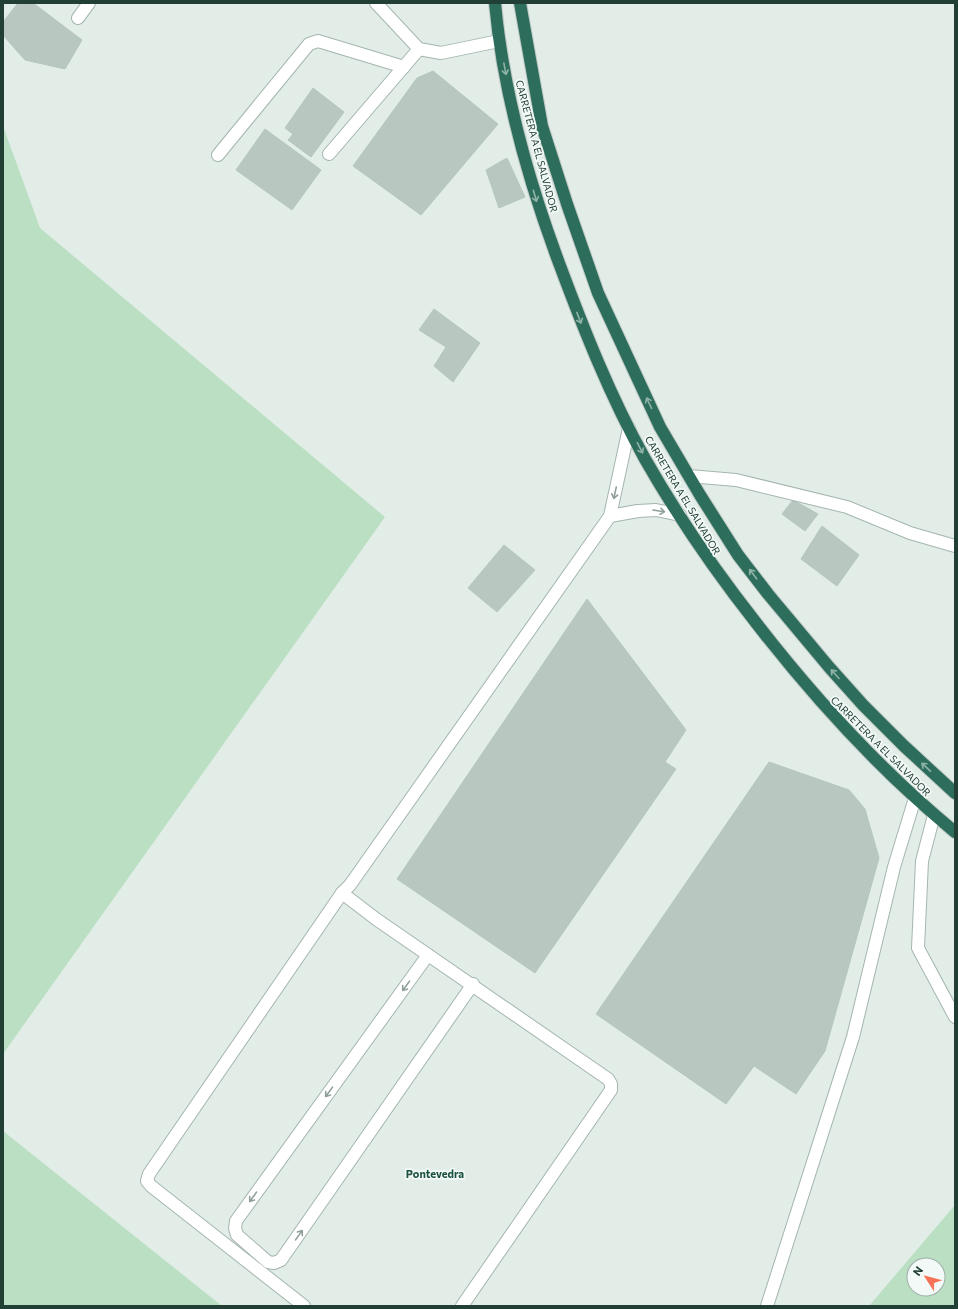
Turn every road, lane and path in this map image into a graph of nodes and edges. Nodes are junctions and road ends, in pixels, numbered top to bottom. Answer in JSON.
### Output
{"nodes":[{"id":1,"x":89,"y":3,"type":"edge"},
{"id":2,"x":376,"y":3,"type":"edge"},
{"id":3,"x":495,"y":3,"type":"edge"},
{"id":4,"x":520,"y":3,"type":"edge"},
{"id":5,"x":78,"y":18,"type":"dead end"},
{"id":6,"x":499,"y":42,"type":"junction"},
{"id":7,"x":419,"y":50,"type":"junction"},
{"id":8,"x":404,"y":67,"type":"junction"},
{"id":9,"x":329,"y":154,"type":"dead end"},
{"id":10,"x":218,"y":155,"type":"dead end"},
{"id":11,"x":629,"y":428,"type":"junction"},
{"id":12,"x":689,"y":476,"type":"junction"},
{"id":13,"x":680,"y":515,"type":"junction"},
{"id":14,"x":610,"y":516,"type":"junction"},
{"id":15,"x":955,"y":546,"type":"edge"},
{"id":16,"x":955,"y":793,"type":"edge"},
{"id":17,"x":915,"y":798,"type":"junction"},
{"id":18,"x":934,"y":815,"type":"junction"},
{"id":19,"x":955,"y":832,"type":"edge"},
{"id":20,"x":342,"y":893,"type":"junction"},
{"id":21,"x":428,"y":954,"type":"junction"},
{"id":22,"x":473,"y":984,"type":"junction"},
{"id":23,"x":955,"y":1017,"type":"edge"},
{"id":24,"x":304,"y":1306,"type":"edge"},
{"id":25,"x":462,"y":1306,"type":"edge"},
{"id":26,"x":767,"y":1306,"type":"edge"}],
"edges":[{"from":1,"to":5,"type":"street"},
{"from":2,"to":7,"type":"street"},
{"from":3,"to":6,"type":"highway","name":"CARRETERA A EL SALVADOR"},
{"from":12,"to":4,"type":"highway","name":"CARRETERA A EL SALVADOR","one_way":true},
{"from":6,"to":7,"type":"street"},
{"from":6,"to":11,"type":"highway","name":"CARRETERA A EL SALVADOR","one_way":true},
{"from":7,"to":8,"type":"street"},
{"from":8,"to":9,"type":"street"},
{"from":8,"to":10,"type":"street"},
{"from":11,"to":13,"type":"highway","name":"CARRETERA A EL SALVADOR","one_way":true},
{"from":11,"to":14,"type":"street","one_way":true},
{"from":12,"to":15,"type":"street"},
{"from":16,"to":12,"type":"highway","name":"CARRETERA A EL SALVADOR","one_way":true},
{"from":14,"to":13,"type":"street","one_way":true},
{"from":13,"to":17,"type":"highway","name":"CARRETERA A EL SALVADOR"},
{"from":14,"to":20,"type":"street"},
{"from":17,"to":18,"type":"highway","name":"CARRETERA A EL SALVADOR"},
{"from":17,"to":26,"type":"street"},
{"from":18,"to":19,"type":"highway","name":"CARRETERA A EL SALVADOR"},
{"from":18,"to":23,"type":"street"},
{"from":20,"to":21,"type":"street"},
{"from":20,"to":24,"type":"street"},
{"from":21,"to":22,"type":"street"},
{"from":21,"to":22,"type":"street","one_way":true},
{"from":22,"to":25,"type":"street"}]}
